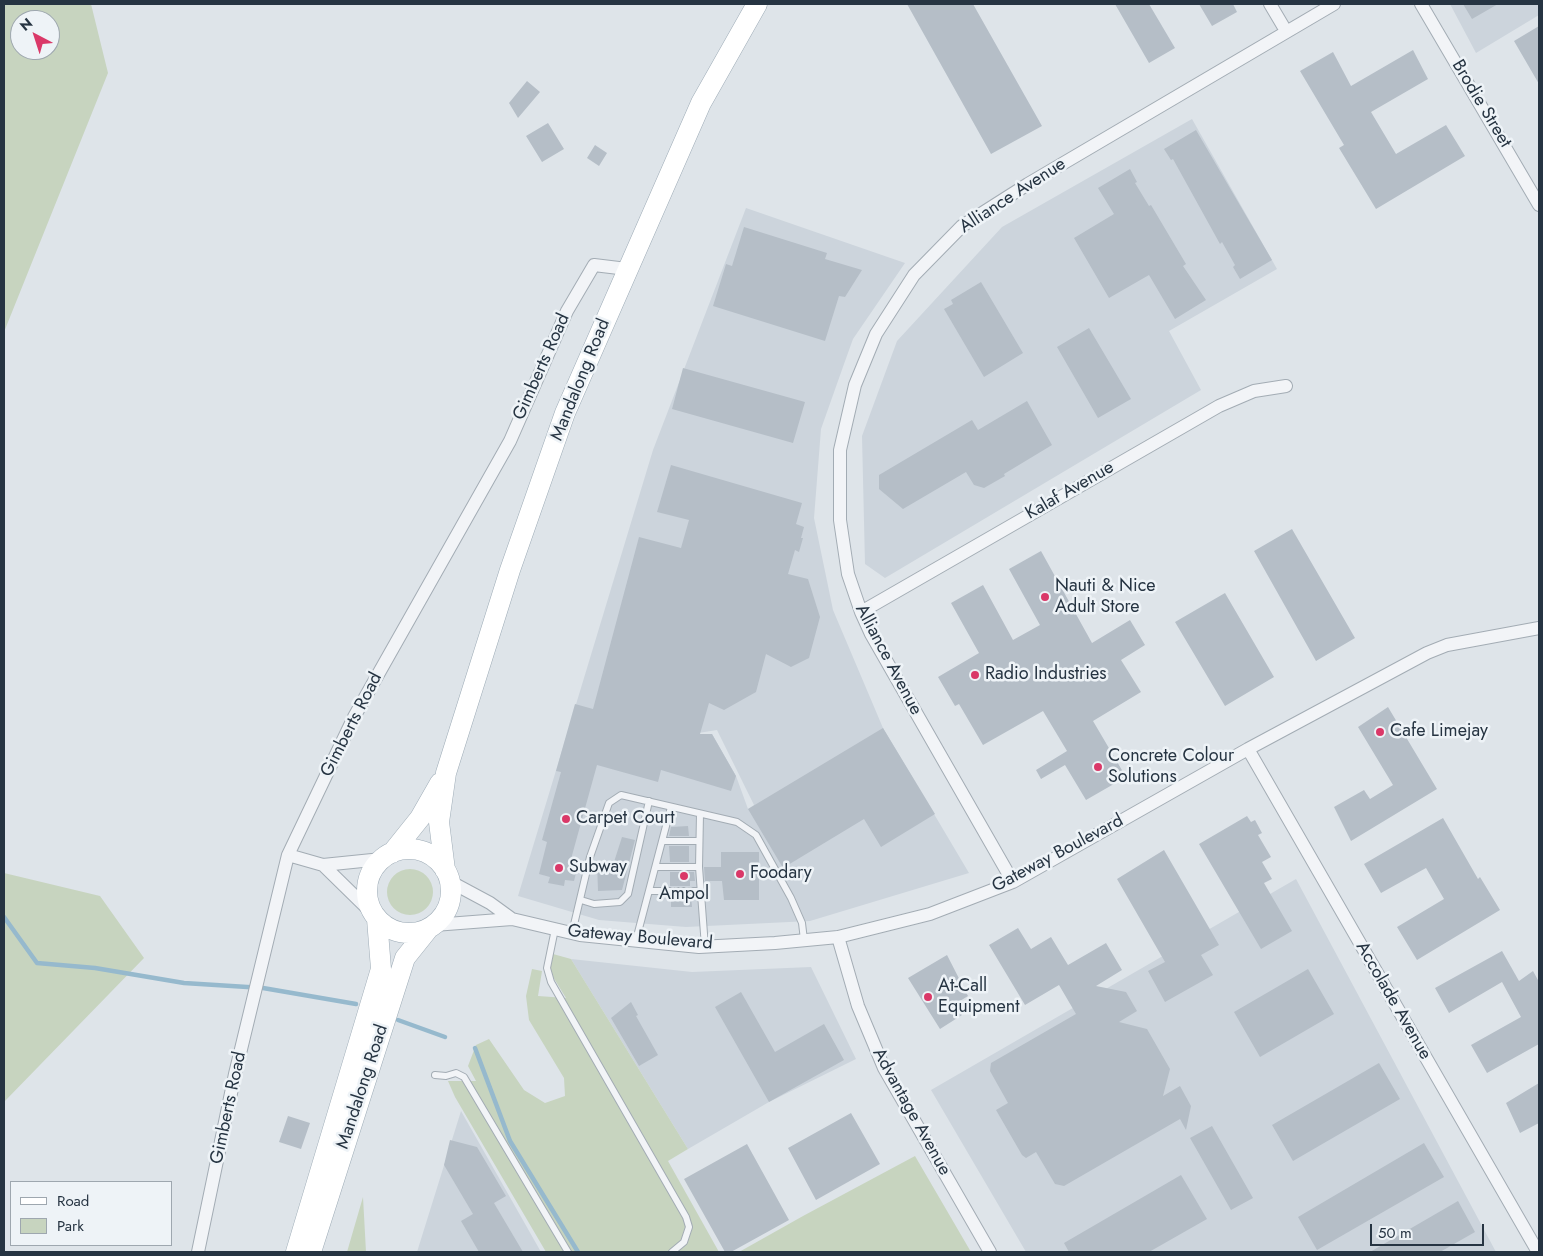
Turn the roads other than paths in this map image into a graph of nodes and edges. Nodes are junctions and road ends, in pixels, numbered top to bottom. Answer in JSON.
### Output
{"nodes":[{"id":1,"x":757,"y":4,"type":"edge"},
{"id":2,"x":1270,"y":4,"type":"edge"},
{"id":3,"x":1334,"y":4,"type":"edge"},
{"id":4,"x":1421,"y":4,"type":"edge"},
{"id":5,"x":1286,"y":31,"type":"junction"},
{"id":6,"x":1539,"y":205,"type":"edge"},
{"id":7,"x":627,"y":270,"type":"junction"},
{"id":8,"x":1286,"y":386,"type":"dead end"},
{"id":9,"x":861,"y":612,"type":"junction"},
{"id":10,"x":1539,"y":628,"type":"edge"},
{"id":11,"x":1248,"y":749,"type":"junction"},
{"id":12,"x":446,"y":773,"type":"junction"},
{"id":13,"x":649,"y":801,"type":"junction"},
{"id":14,"x":671,"y":807,"type":"junction"},
{"id":15,"x":700,"y":814,"type":"junction"},
{"id":16,"x":663,"y":841,"type":"junction"},
{"id":17,"x":699,"y":841,"type":"junction"},
{"id":18,"x":288,"y":855,"type":"junction"},
{"id":19,"x":387,"y":856,"type":"junction"},
{"id":20,"x":323,"y":865,"type":"junction"},
{"id":21,"x":657,"y":867,"type":"junction"},
{"id":22,"x":699,"y":867,"type":"junction"},
{"id":23,"x":447,"y":875,"type":"junction"},
{"id":24,"x":1013,"y":882,"type":"junction"},
{"id":25,"x":650,"y":891,"type":"junction"},
{"id":26,"x":700,"y":891,"type":"junction"},
{"id":27,"x":580,"y":900,"type":"junction"},
{"id":28,"x":375,"y":916,"type":"junction"},
{"id":29,"x":512,"y":919,"type":"junction"},
{"id":30,"x":431,"y":926,"type":"junction"},
{"id":31,"x":555,"y":929,"type":"junction"},
{"id":32,"x":572,"y":934,"type":"junction"},
{"id":33,"x":838,"y":937,"type":"junction"},
{"id":34,"x":636,"y":940,"type":"junction"},
{"id":35,"x":804,"y":940,"type":"junction"},
{"id":36,"x":705,"y":946,"type":"junction"},
{"id":37,"x":435,"y":1075,"type":"dead end"},
{"id":38,"x":198,"y":1252,"type":"edge"},
{"id":39,"x":296,"y":1252,"type":"edge"},
{"id":40,"x":311,"y":1252,"type":"edge"},
{"id":41,"x":568,"y":1252,"type":"edge"},
{"id":42,"x":672,"y":1252,"type":"edge"},
{"id":43,"x":990,"y":1252,"type":"edge"},
{"id":44,"x":1538,"y":1252,"type":"edge"}],
"edges":[{"from":1,"to":7,"type":"main road","name":"Mandalong Road"},
{"from":2,"to":5,"type":"street"},
{"from":3,"to":5,"type":"street","name":"Alliance Avenue"},
{"from":4,"to":6,"type":"street","name":"Brodie Street"},
{"from":5,"to":9,"type":"street","name":"Alliance Avenue"},
{"from":7,"to":12,"type":"main road","name":"Mandalong Road"},
{"from":7,"to":18,"type":"street","name":"Gimberts Road"},
{"from":8,"to":9,"type":"street","name":"Kalaf Avenue"},
{"from":9,"to":24,"type":"street","name":"Alliance Avenue"},
{"from":10,"to":11,"type":"street","name":"Gateway Boulevard"},
{"from":11,"to":24,"type":"street","name":"Gateway Boulevard"},
{"from":11,"to":44,"type":"street","name":"Accolade Avenue"},
{"from":12,"to":19,"type":"main road","name":"Mandalong Road"},
{"from":12,"to":23,"type":"main road","name":"Mandalong Road"},
{"from":13,"to":14,"type":"lane"},
{"from":13,"to":27,"type":"lane"},
{"from":13,"to":27,"type":"lane"},
{"from":14,"to":15,"type":"lane"},
{"from":14,"to":16,"type":"lane"},
{"from":15,"to":17,"type":"lane"},
{"from":15,"to":35,"type":"lane"},
{"from":16,"to":17,"type":"lane"},
{"from":16,"to":21,"type":"lane"},
{"from":17,"to":22,"type":"lane"},
{"from":18,"to":20,"type":"street"},
{"from":18,"to":38,"type":"street","name":"Gimberts Road"},
{"from":19,"to":20,"type":"street"},
{"from":19,"to":23,"type":"main road"},
{"from":19,"to":28,"type":"main road"},
{"from":20,"to":28,"type":"street"},
{"from":21,"to":22,"type":"lane"},
{"from":21,"to":25,"type":"lane"},
{"from":22,"to":26,"type":"lane"},
{"from":23,"to":29,"type":"street","name":"Gateway Boulevard"},
{"from":23,"to":30,"type":"main road"},
{"from":24,"to":33,"type":"street","name":"Gateway Boulevard"},
{"from":25,"to":26,"type":"lane"},
{"from":25,"to":34,"type":"lane"},
{"from":26,"to":36,"type":"lane"},
{"from":27,"to":32,"type":"lane"},
{"from":28,"to":30,"type":"main road"},
{"from":28,"to":39,"type":"main road","name":"Mandalong Road"},
{"from":29,"to":30,"type":"street","name":"Gateway Boulevard"},
{"from":29,"to":31,"type":"street","name":"Gateway Boulevard"},
{"from":30,"to":40,"type":"main road","name":"Mandalong Road"},
{"from":31,"to":32,"type":"street","name":"Gateway Boulevard"},
{"from":31,"to":42,"type":"lane"},
{"from":32,"to":34,"type":"street","name":"Gateway Boulevard"},
{"from":33,"to":35,"type":"street","name":"Gateway Boulevard"},
{"from":33,"to":43,"type":"street","name":"Advantage Avenue"},
{"from":34,"to":36,"type":"street","name":"Gateway Boulevard"},
{"from":35,"to":36,"type":"street","name":"Gateway Boulevard"},
{"from":37,"to":41,"type":"lane"}]}
